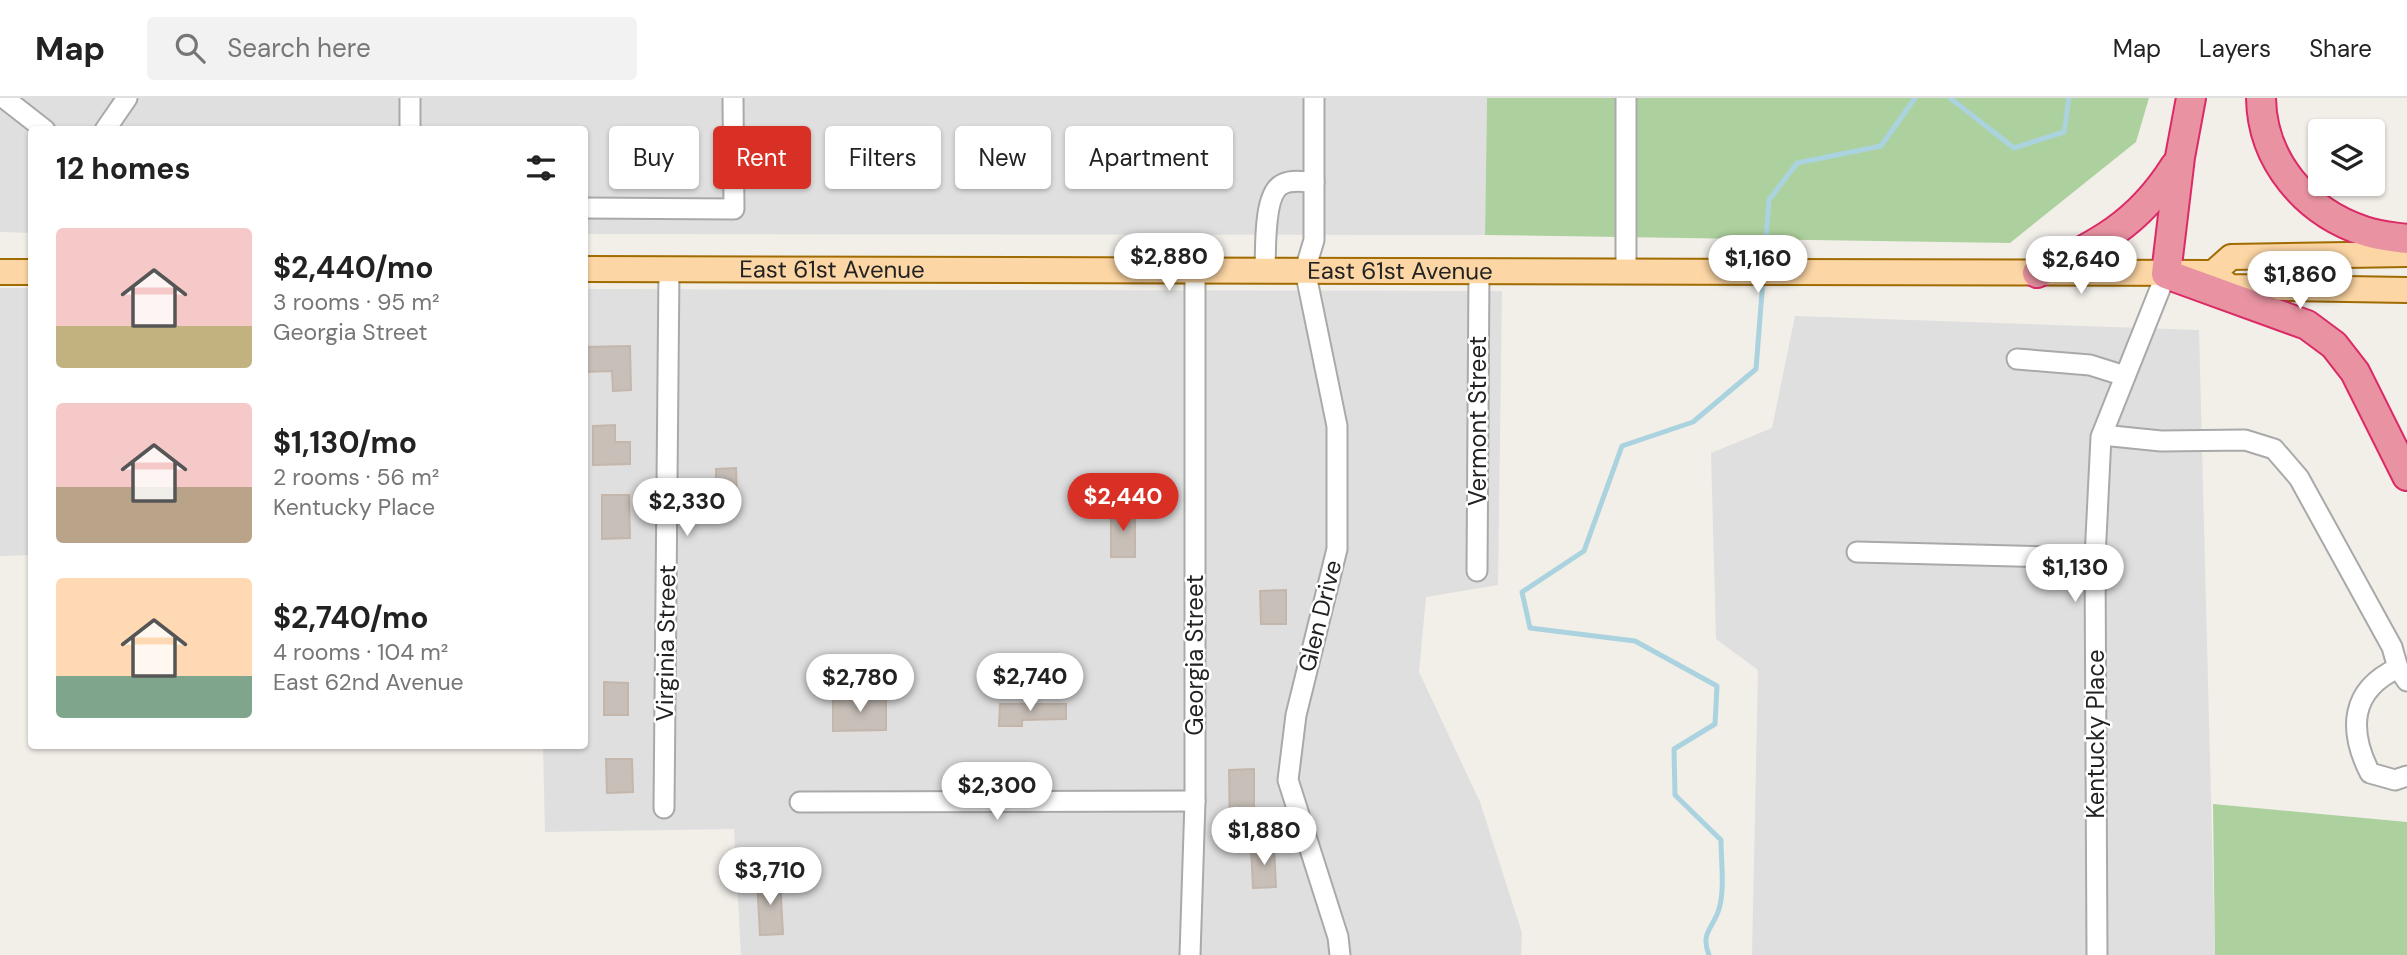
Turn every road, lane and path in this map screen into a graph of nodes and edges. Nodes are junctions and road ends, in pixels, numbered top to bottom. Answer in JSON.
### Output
{"nodes":[{"id":1,"x":4,"y":98,"type":"edge"},
{"id":2,"x":127,"y":98,"type":"edge"},
{"id":3,"x":410,"y":98,"type":"edge"},
{"id":4,"x":733,"y":98,"type":"edge"},
{"id":5,"x":1314,"y":98,"type":"edge"},
{"id":6,"x":1626,"y":98,"type":"edge"},
{"id":7,"x":2191,"y":98,"type":"edge"},
{"id":8,"x":2261,"y":98,"type":"edge"},
{"id":9,"x":40,"y":126,"type":"edge"},
{"id":10,"x":108,"y":126,"type":"edge"},
{"id":11,"x":410,"y":126,"type":"edge"},
{"id":12,"x":2180,"y":157,"type":"junction"},
{"id":13,"x":1314,"y":182,"type":"junction"},
{"id":14,"x":588,"y":208,"type":"edge"},
{"id":15,"x":2407,"y":239,"type":"edge"},
{"id":16,"x":2407,"y":254,"type":"edge"},
{"id":17,"x":669,"y":268,"type":"junction"},
{"id":18,"x":588,"y":269,"type":"edge"},
{"id":19,"x":1195,"y":270,"type":"junction"},
{"id":20,"x":1265,"y":271,"type":"junction"},
{"id":21,"x":1305,"y":271,"type":"junction"},
{"id":22,"x":1479,"y":271,"type":"junction"},
{"id":23,"x":0,"y":272,"type":"edge"},
{"id":24,"x":28,"y":272,"type":"edge"},
{"id":25,"x":1626,"y":272,"type":"junction"},
{"id":26,"x":2037,"y":273,"type":"junction"},
{"id":27,"x":2213,"y":273,"type":"junction"},
{"id":28,"x":2166,"y":274,"type":"junction"},
{"id":29,"x":2407,"y":290,"type":"edge"},
{"id":30,"x":2017,"y":359,"type":"dead end"},
{"id":31,"x":2125,"y":376,"type":"junction"},
{"id":32,"x":2102,"y":435,"type":"junction"},
{"id":33,"x":2407,"y":476,"type":"edge"},
{"id":34,"x":1857,"y":552,"type":"dead end"},
{"id":35,"x":2095,"y":558,"type":"junction"},
{"id":36,"x":1477,"y":571,"type":"dead end"},
{"id":37,"x":2402,"y":674,"type":"edge"},
{"id":38,"x":2407,"y":776,"type":"edge"},
{"id":39,"x":1195,"y":801,"type":"junction"},
{"id":40,"x":800,"y":802,"type":"dead end"},
{"id":41,"x":664,"y":808,"type":"dead end"},
{"id":42,"x":1190,"y":955,"type":"edge"},
{"id":43,"x":1340,"y":955,"type":"edge"},
{"id":44,"x":2097,"y":955,"type":"edge"}],
"edges":[{"from":1,"to":9,"type":"street"},
{"from":2,"to":10,"type":"street"},
{"from":3,"to":11,"type":"street"},
{"from":4,"to":14,"type":"street"},
{"from":5,"to":13,"type":"street"},
{"from":6,"to":25,"type":"street"},
{"from":7,"to":12,"type":"highway"},
{"from":8,"to":15,"type":"highway"},
{"from":12,"to":26,"type":"highway"},
{"from":12,"to":28,"type":"highway"},
{"from":13,"to":20,"type":"street"},
{"from":13,"to":21,"type":"street"},
{"from":16,"to":27,"type":"main road","name":"East 61st Avenue"},
{"from":17,"to":18,"type":"main road","name":"East 61st Avenue"},
{"from":17,"to":19,"type":"main road","name":"East 61st Avenue"},
{"from":17,"to":41,"type":"street","name":"Virginia Street"},
{"from":19,"to":20,"type":"main road","name":"East 61st Avenue"},
{"from":19,"to":39,"type":"street","name":"Georgia Street"},
{"from":20,"to":21,"type":"main road","name":"East 61st Avenue"},
{"from":21,"to":22,"type":"main road","name":"East 61st Avenue"},
{"from":21,"to":43,"type":"street","name":"Glen Drive"},
{"from":22,"to":25,"type":"main road","name":"East 61st Avenue"},
{"from":22,"to":36,"type":"street","name":"Vermont Street"},
{"from":23,"to":24,"type":"main road"},
{"from":25,"to":26,"type":"main road","name":"East 61st Avenue"},
{"from":26,"to":28,"type":"main road","name":"East 61st Avenue"},
{"from":27,"to":28,"type":"main road","name":"East 61st Avenue"},
{"from":27,"to":29,"type":"main road","name":"East 61st Avenue"},
{"from":28,"to":31,"type":"street","name":"Kentucky Place"},
{"from":28,"to":33,"type":"highway"},
{"from":30,"to":31,"type":"street"},
{"from":31,"to":32,"type":"street","name":"Kentucky Place"},
{"from":32,"to":35,"type":"street","name":"Kentucky Place"},
{"from":32,"to":37,"type":"street"},
{"from":34,"to":35,"type":"street"},
{"from":35,"to":44,"type":"street","name":"Kentucky Place"},
{"from":37,"to":38,"type":"street"},
{"from":39,"to":40,"type":"street"},
{"from":39,"to":42,"type":"street","name":"Georgia Street"}]}
